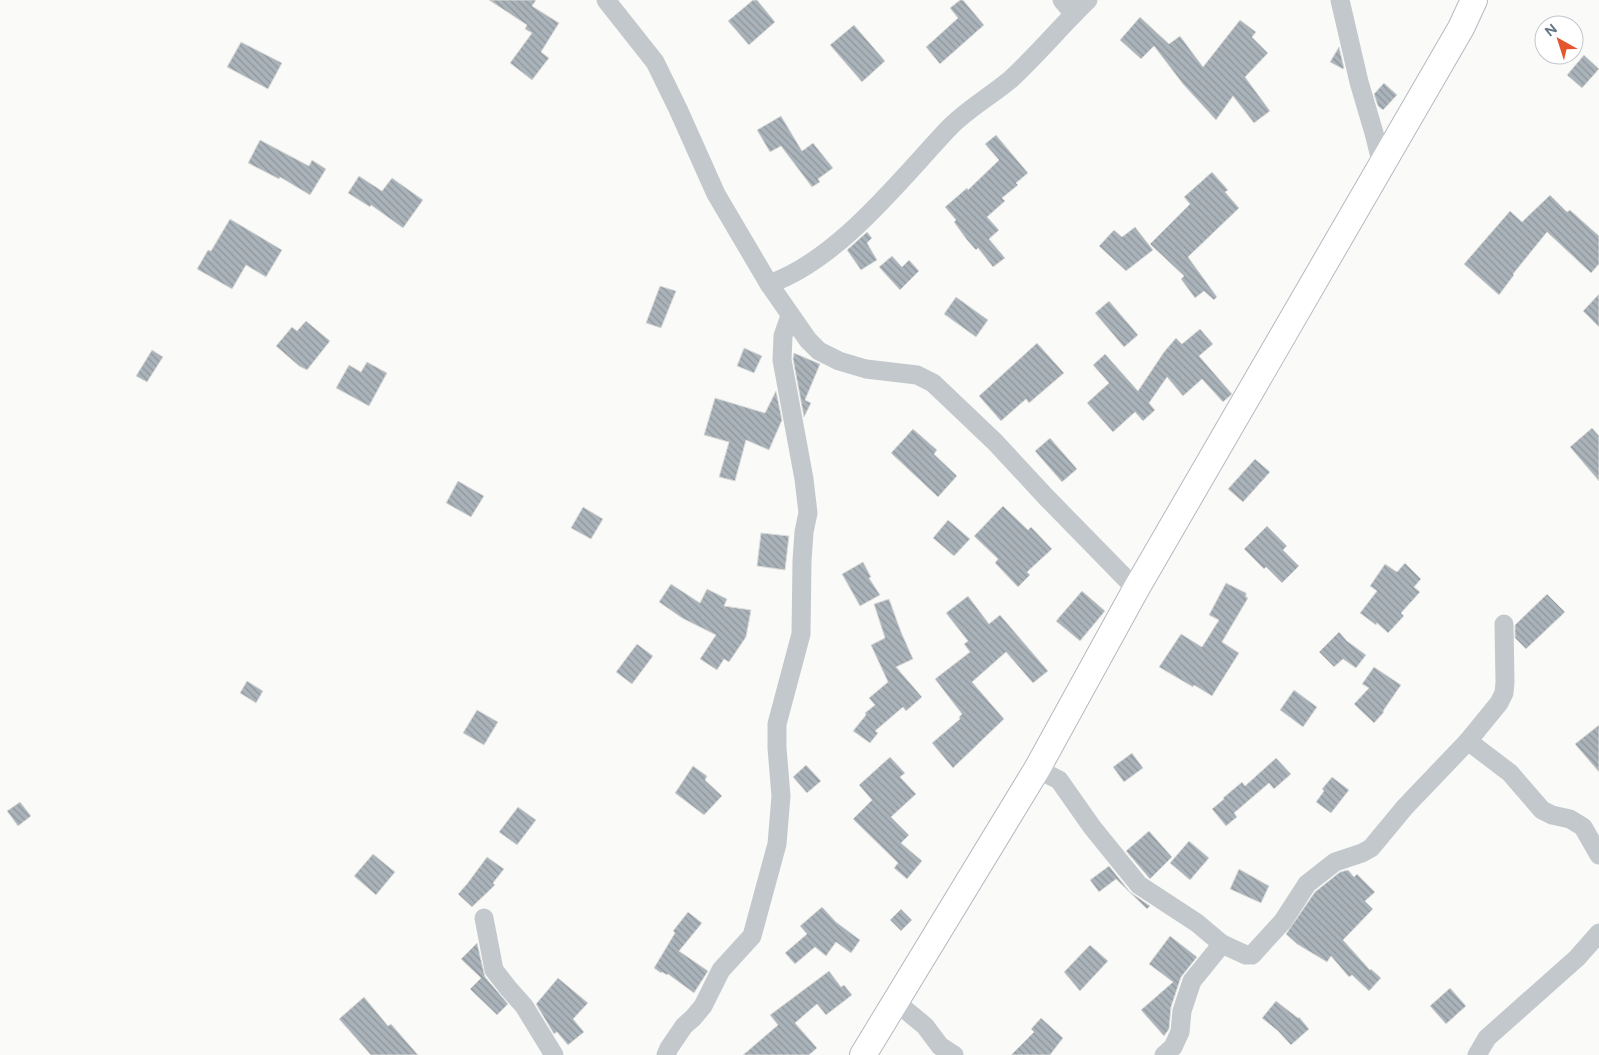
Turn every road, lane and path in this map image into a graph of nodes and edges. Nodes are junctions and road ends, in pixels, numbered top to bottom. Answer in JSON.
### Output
{"nodes":[{"id":1,"x":606,"y":0,"type":"edge"},
{"id":2,"x":1088,"y":0,"type":"edge"},
{"id":3,"x":1340,"y":0,"type":"edge"},
{"id":4,"x":1474,"y":0,"type":"edge"},
{"id":5,"x":1068,"y":7,"type":"edge"},
{"id":6,"x":1385,"y":137,"type":"junction"},
{"id":7,"x":768,"y":284,"type":"junction"},
{"id":8,"x":790,"y":316,"type":"junction"},
{"id":9,"x":808,"y":340,"type":"junction"},
{"id":10,"x":782,"y":341,"type":"junction"},
{"id":11,"x":1136,"y":590,"type":"junction"},
{"id":12,"x":1504,"y":624,"type":"dead end"},
{"id":13,"x":1468,"y":741,"type":"junction"},
{"id":14,"x":1037,"y":769,"type":"junction"},
{"id":15,"x":1599,"y":856,"type":"edge"},
{"id":16,"x":484,"y":918,"type":"dead end"},
{"id":17,"x":1599,"y":933,"type":"edge"},
{"id":18,"x":1222,"y":944,"type":"junction"},
{"id":19,"x":896,"y":1002,"type":"junction"},
{"id":20,"x":554,"y":1055,"type":"edge"},
{"id":21,"x":666,"y":1055,"type":"edge"},
{"id":22,"x":863,"y":1055,"type":"edge"},
{"id":23,"x":954,"y":1055,"type":"edge"},
{"id":24,"x":1164,"y":1055,"type":"edge"},
{"id":25,"x":1478,"y":1055,"type":"edge"}],
"edges":[{"from":1,"to":7,"type":"street"},
{"from":2,"to":5,"type":"street"},
{"from":3,"to":6,"type":"street"},
{"from":4,"to":6,"type":"street"},
{"from":5,"to":7,"type":"street"},
{"from":6,"to":11,"type":"street"},
{"from":7,"to":8,"type":"street"},
{"from":8,"to":9,"type":"street"},
{"from":8,"to":10,"type":"street"},
{"from":9,"to":10,"type":"street"},
{"from":9,"to":11,"type":"street"},
{"from":10,"to":21,"type":"street"},
{"from":11,"to":14,"type":"street"},
{"from":12,"to":13,"type":"street"},
{"from":13,"to":15,"type":"street"},
{"from":13,"to":18,"type":"street"},
{"from":14,"to":18,"type":"street"},
{"from":14,"to":19,"type":"street"},
{"from":16,"to":20,"type":"street"},
{"from":17,"to":25,"type":"street"},
{"from":18,"to":24,"type":"street"},
{"from":19,"to":22,"type":"street"},
{"from":19,"to":23,"type":"street"}]}
